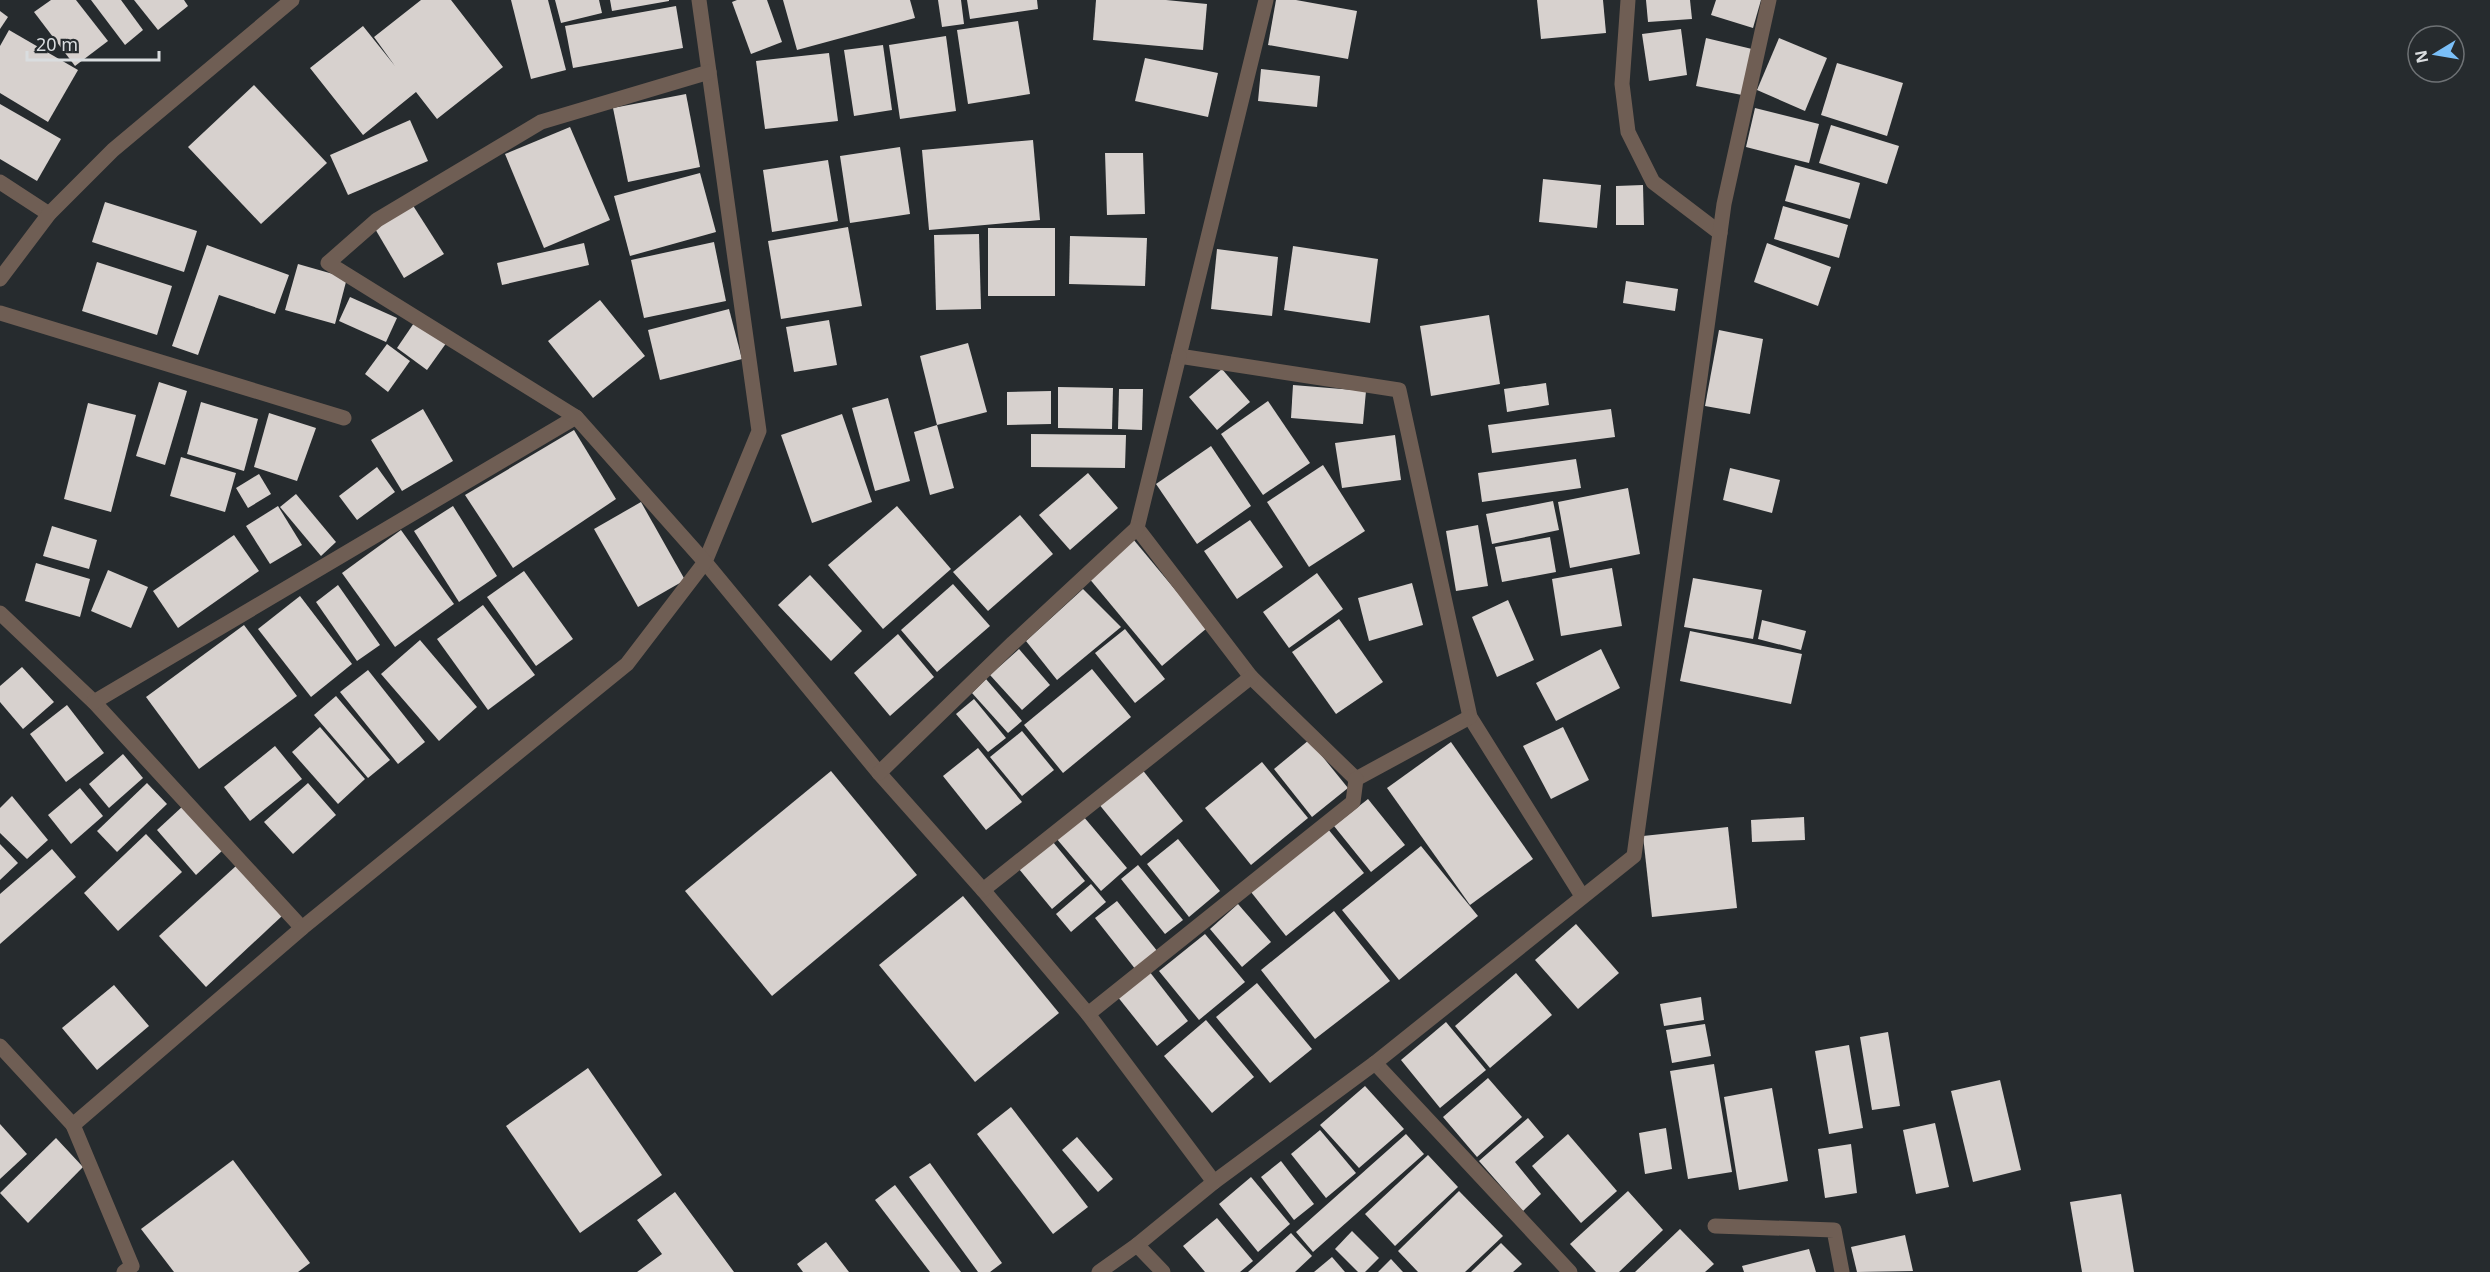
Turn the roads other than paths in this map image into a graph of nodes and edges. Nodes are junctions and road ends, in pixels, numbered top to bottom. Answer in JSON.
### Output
{"nodes":[{"id":1,"x":292,"y":0,"type":"edge"},
{"id":2,"x":699,"y":0,"type":"edge"},
{"id":3,"x":1266,"y":0,"type":"edge"},
{"id":4,"x":1628,"y":0,"type":"edge"},
{"id":5,"x":1769,"y":0,"type":"edge"},
{"id":6,"x":709,"y":72,"type":"junction"},
{"id":7,"x":0,"y":182,"type":"edge"},
{"id":8,"x":49,"y":214,"type":"junction"},
{"id":9,"x":1720,"y":233,"type":"junction"},
{"id":10,"x":0,"y":279,"type":"edge"},
{"id":11,"x":0,"y":313,"type":"edge"},
{"id":12,"x":1179,"y":356,"type":"junction"},
{"id":13,"x":576,"y":417,"type":"junction"},
{"id":14,"x":344,"y":418,"type":"dead end"},
{"id":15,"x":1137,"y":528,"type":"junction"},
{"id":16,"x":705,"y":562,"type":"junction"},
{"id":17,"x":0,"y":613,"type":"edge"},
{"id":18,"x":1251,"y":677,"type":"junction"},
{"id":19,"x":94,"y":702,"type":"junction"},
{"id":20,"x":1470,"y":717,"type":"junction"},
{"id":21,"x":879,"y":773,"type":"junction"},
{"id":22,"x":1356,"y":779,"type":"junction"},
{"id":23,"x":983,"y":890,"type":"junction"},
{"id":24,"x":1582,"y":896,"type":"junction"},
{"id":25,"x":302,"y":928,"type":"junction"},
{"id":26,"x":1088,"y":1014,"type":"junction"},
{"id":27,"x":0,"y":1046,"type":"edge"},
{"id":28,"x":1375,"y":1063,"type":"junction"},
{"id":29,"x":73,"y":1125,"type":"junction"},
{"id":30,"x":1214,"y":1182,"type":"junction"},
{"id":31,"x":1714,"y":1226,"type":"dead end"},
{"id":32,"x":1137,"y":1245,"type":"junction"},
{"id":33,"x":124,"y":1272,"type":"edge"},
{"id":34,"x":1099,"y":1272,"type":"edge"},
{"id":35,"x":1163,"y":1272,"type":"edge"},
{"id":36,"x":1570,"y":1272,"type":"edge"},
{"id":37,"x":1842,"y":1272,"type":"edge"}],
"edges":[{"from":1,"to":8,"type":"street"},
{"from":2,"to":6,"type":"street"},
{"from":3,"to":12,"type":"street"},
{"from":4,"to":9,"type":"street"},
{"from":5,"to":9,"type":"street"},
{"from":6,"to":13,"type":"street"},
{"from":6,"to":16,"type":"street"},
{"from":7,"to":8,"type":"street"},
{"from":8,"to":10,"type":"street"},
{"from":9,"to":24,"type":"street"},
{"from":11,"to":14,"type":"street"},
{"from":12,"to":15,"type":"street"},
{"from":12,"to":20,"type":"street"},
{"from":13,"to":16,"type":"street"},
{"from":13,"to":19,"type":"street"},
{"from":15,"to":18,"type":"street"},
{"from":15,"to":21,"type":"street"},
{"from":16,"to":21,"type":"street"},
{"from":16,"to":25,"type":"street"},
{"from":17,"to":19,"type":"street"},
{"from":18,"to":22,"type":"street"},
{"from":18,"to":23,"type":"street"},
{"from":19,"to":25,"type":"street"},
{"from":20,"to":22,"type":"street"},
{"from":20,"to":24,"type":"street"},
{"from":21,"to":23,"type":"street"},
{"from":22,"to":26,"type":"street"},
{"from":23,"to":26,"type":"street"},
{"from":24,"to":28,"type":"street"},
{"from":25,"to":29,"type":"street"},
{"from":26,"to":30,"type":"street"},
{"from":27,"to":29,"type":"street"},
{"from":28,"to":30,"type":"street"},
{"from":28,"to":36,"type":"street"},
{"from":29,"to":33,"type":"street"},
{"from":30,"to":32,"type":"street"},
{"from":31,"to":37,"type":"street"},
{"from":32,"to":34,"type":"street"},
{"from":32,"to":35,"type":"street"}]}
